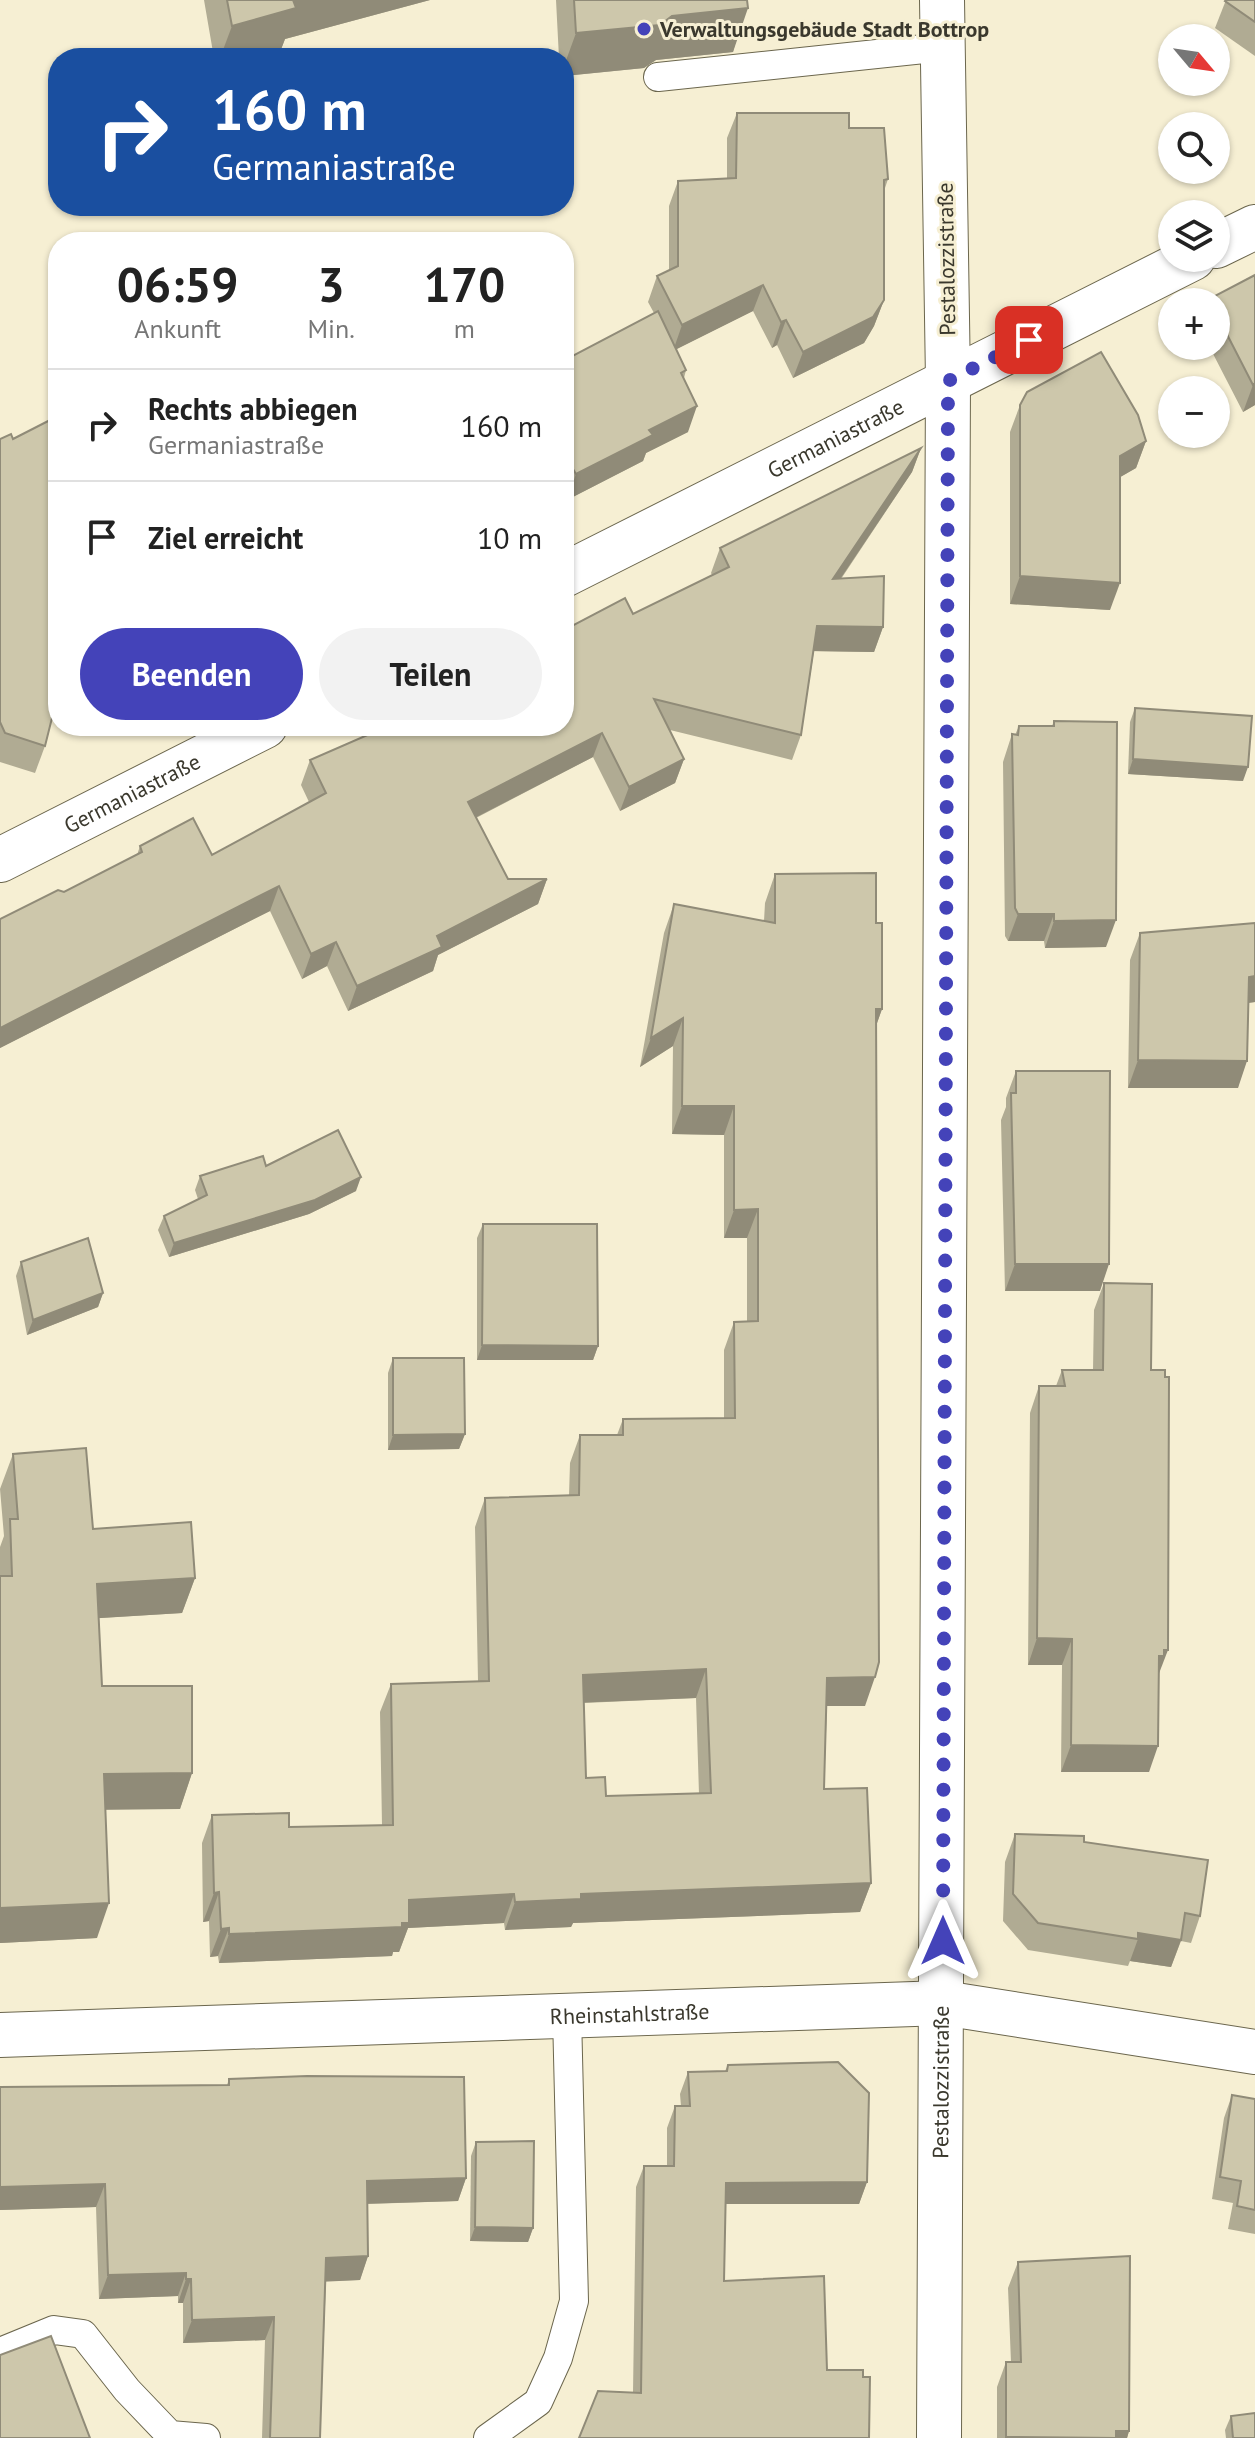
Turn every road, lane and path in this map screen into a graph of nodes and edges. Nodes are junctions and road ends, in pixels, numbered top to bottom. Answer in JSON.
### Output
{"nodes":[{"id":1,"x":942,"y":0,"type":"edge"},
{"id":2,"x":943,"y":47,"type":"junction"},
{"id":3,"x":658,"y":77,"type":"dead end"},
{"id":4,"x":1255,"y":227,"type":"edge"},
{"id":5,"x":1230,"y":239,"type":"edge"},
{"id":6,"x":1165,"y":272,"type":"edge"},
{"id":7,"x":948,"y":381,"type":"junction"},
{"id":8,"x":574,"y":570,"type":"edge"},
{"id":9,"x":245,"y":736,"type":"edge"},
{"id":10,"x":0,"y":860,"type":"edge"},
{"id":11,"x":943,"y":2003,"type":"junction"},
{"id":12,"x":567,"y":2015,"type":"junction"},
{"id":13,"x":0,"y":2035,"type":"edge"},
{"id":14,"x":1255,"y":2052,"type":"edge"},
{"id":15,"x":0,"y":2352,"type":"edge"},
{"id":16,"x":206,"y":2438,"type":"edge"},
{"id":17,"x":488,"y":2438,"type":"edge"},
{"id":18,"x":939,"y":2438,"type":"edge"}],
"edges":[{"from":1,"to":2,"type":"street","name":"Pestalozzistraße"},
{"from":2,"to":3,"type":"lane"},
{"from":2,"to":7,"type":"street","name":"Pestalozzistraße"},
{"from":4,"to":5,"type":"street"},
{"from":6,"to":7,"type":"street","name":"Germaniastraße"},
{"from":7,"to":8,"type":"street","name":"Germaniastraße"},
{"from":7,"to":11,"type":"street","name":"Pestalozzistraße"},
{"from":9,"to":10,"type":"street","name":"Germaniastraße"},
{"from":11,"to":12,"type":"street","name":"Rheinstahlstraße"},
{"from":11,"to":14,"type":"street","name":"Rheinstahlstraße"},
{"from":11,"to":18,"type":"street","name":"Pestalozzistraße"},
{"from":12,"to":13,"type":"street","name":"Rheinstahlstraße"},
{"from":12,"to":17,"type":"lane"},
{"from":15,"to":16,"type":"lane"}]}
